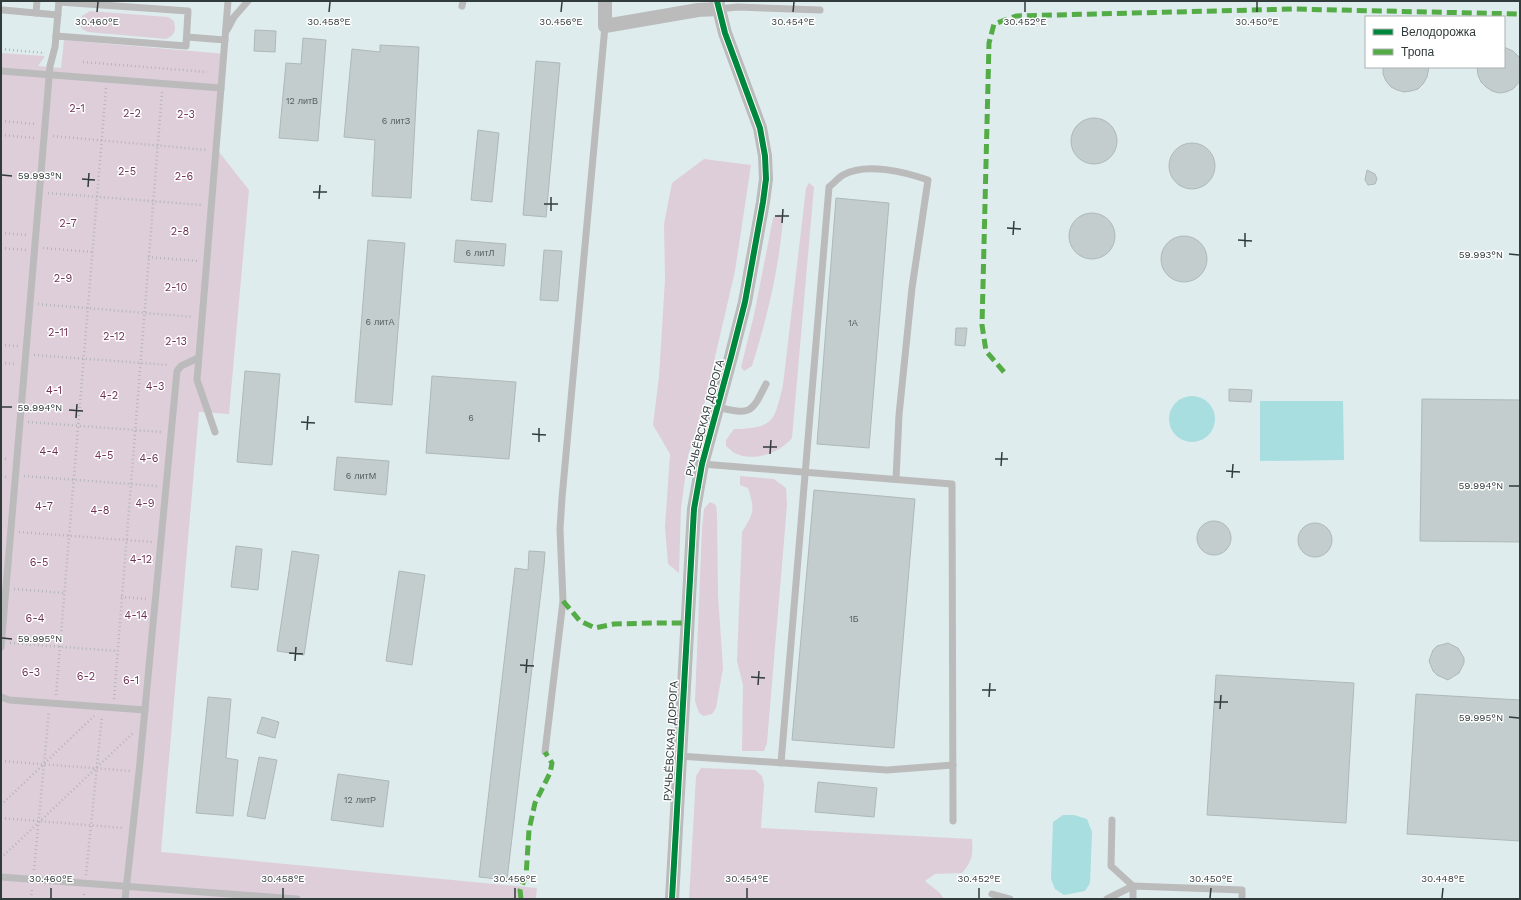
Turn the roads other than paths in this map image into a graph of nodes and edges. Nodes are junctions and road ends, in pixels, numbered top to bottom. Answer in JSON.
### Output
{"nodes":[{"id":1,"x":37,"y":1,"type":"edge"},
{"id":2,"x":228,"y":1,"type":"edge"},
{"id":3,"x":248,"y":1,"type":"edge"},
{"id":4,"x":605,"y":1,"type":"edge"},
{"id":5,"x":59,"y":2,"type":"edge"},
{"id":6,"x":717,"y":5,"type":"edge"},
{"id":7,"x":2,"y":10,"type":"dead end"},
{"id":8,"x":820,"y":10,"type":"dead end"},
{"id":9,"x":36,"y":13,"type":"junction"},
{"id":10,"x":58,"y":14,"type":"junction"},
{"id":11,"x":605,"y":26,"type":"junction"},
{"id":12,"x":56,"y":36,"type":"junction"},
{"id":13,"x":225,"y":36,"type":"junction"},
{"id":14,"x":187,"y":37,"type":"junction"},
{"id":15,"x":1,"y":71,"type":"edge"},
{"id":16,"x":49,"y":75,"type":"junction"},
{"id":17,"x":221,"y":88,"type":"junction"},
{"id":18,"x":198,"y":358,"type":"junction"},
{"id":19,"x":766,"y":384,"type":"dead end"},
{"id":20,"x":717,"y":407,"type":"junction"},
{"id":21,"x":216,"y":432,"type":"dead end"},
{"id":22,"x":702,"y":464,"type":"junction"},
{"id":23,"x":805,"y":472,"type":"junction"},
{"id":24,"x":896,"y":479,"type":"junction"},
{"id":25,"x":1,"y":642,"type":"edge"},
{"id":26,"x":1,"y":647,"type":"edge"},
{"id":27,"x":1,"y":697,"type":"edge"},
{"id":28,"x":145,"y":710,"type":"junction"},
{"id":29,"x":545,"y":752,"type":"dead end"},
{"id":30,"x":680,"y":756,"type":"junction"},
{"id":31,"x":781,"y":763,"type":"junction"},
{"id":32,"x":952,"y":765,"type":"junction"},
{"id":33,"x":1112,"y":820,"type":"dead end"},
{"id":34,"x":953,"y":821,"type":"dead end"},
{"id":35,"x":1,"y":877,"type":"edge"},
{"id":36,"x":1133,"y":886,"type":"junction"},
{"id":37,"x":126,"y":887,"type":"junction"},
{"id":38,"x":992,"y":894,"type":"dead end"},
{"id":39,"x":125,"y":899,"type":"edge"},
{"id":40,"x":297,"y":899,"type":"edge"},
{"id":41,"x":672,"y":899,"type":"edge"},
{"id":42,"x":1010,"y":899,"type":"edge"},
{"id":43,"x":1107,"y":899,"type":"edge"},
{"id":44,"x":1133,"y":899,"type":"edge"},
{"id":45,"x":1242,"y":899,"type":"edge"}],
"edges":[{"from":1,"to":9,"type":"lane"},
{"from":2,"to":13,"type":"lane"},
{"from":3,"to":13,"type":"lane"},
{"from":4,"to":11,"type":"street"},
{"from":5,"to":10,"type":"lane"},
{"from":5,"to":14,"type":"lane"},
{"from":6,"to":8,"type":"lane"},
{"from":6,"to":11,"type":"street"},
{"from":6,"to":20,"type":"street","name":"РУЧЬЁВСКАЯ ДОРОГА"},
{"from":7,"to":9,"type":"lane"},
{"from":9,"to":10,"type":"lane"},
{"from":10,"to":12,"type":"lane"},
{"from":11,"to":29,"type":"lane"},
{"from":12,"to":14,"type":"lane"},
{"from":12,"to":16,"type":"lane"},
{"from":13,"to":14,"type":"lane"},
{"from":13,"to":17,"type":"lane"},
{"from":15,"to":16,"type":"lane"},
{"from":16,"to":17,"type":"lane"},
{"from":16,"to":25,"type":"lane"},
{"from":17,"to":18,"type":"lane"},
{"from":18,"to":21,"type":"lane"},
{"from":18,"to":28,"type":"lane"},
{"from":19,"to":20,"type":"lane"},
{"from":20,"to":22,"type":"street","name":"РУЧЬЁВСКАЯ ДОРОГА"},
{"from":22,"to":23,"type":"lane"},
{"from":22,"to":30,"type":"street","name":"РУЧЬЁВСКАЯ ДОРОГА"},
{"from":23,"to":24,"type":"lane"},
{"from":23,"to":24,"type":"lane"},
{"from":23,"to":31,"type":"lane"},
{"from":24,"to":32,"type":"lane"},
{"from":25,"to":26,"type":"lane"},
{"from":27,"to":28,"type":"lane"},
{"from":28,"to":37,"type":"lane"},
{"from":30,"to":31,"type":"lane"},
{"from":30,"to":41,"type":"street","name":"РУЧЬЁВСКАЯ ДОРОГА"},
{"from":31,"to":32,"type":"lane"},
{"from":32,"to":34,"type":"lane"},
{"from":33,"to":36,"type":"lane"},
{"from":35,"to":37,"type":"lane"},
{"from":36,"to":43,"type":"lane"},
{"from":36,"to":44,"type":"lane"},
{"from":36,"to":45,"type":"lane"},
{"from":37,"to":39,"type":"lane"},
{"from":37,"to":40,"type":"lane"},
{"from":38,"to":42,"type":"lane"}]}
